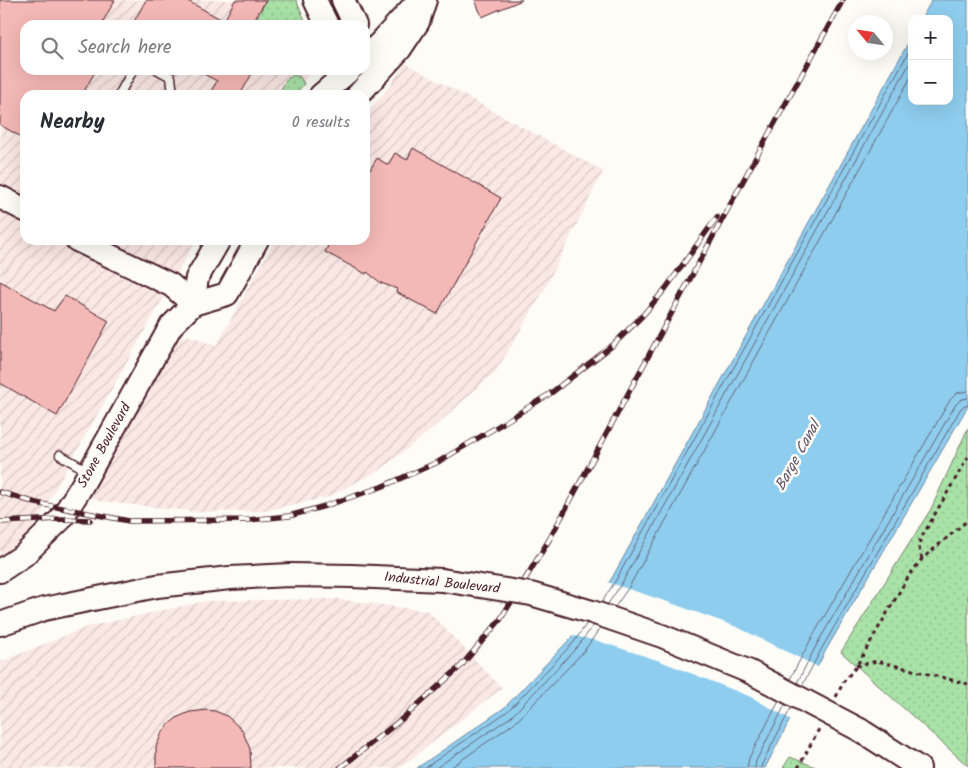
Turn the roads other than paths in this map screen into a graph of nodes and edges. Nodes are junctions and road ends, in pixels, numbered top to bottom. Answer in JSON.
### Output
{"nodes":[{"id":1,"x":315,"y":0,"type":"edge"},
{"id":2,"x":343,"y":0,"type":"edge"},
{"id":3,"x":419,"y":0,"type":"edge"},
{"id":4,"x":425,"y":0,"type":"edge"},
{"id":5,"x":325,"y":20,"type":"edge"},
{"id":6,"x":353,"y":20,"type":"edge"},
{"id":7,"x":370,"y":58,"type":"edge"},
{"id":8,"x":370,"y":61,"type":"edge"},
{"id":9,"x":131,"y":75,"type":"edge"},
{"id":10,"x":166,"y":75,"type":"edge"},
{"id":11,"x":344,"y":75,"type":"edge"},
{"id":12,"x":363,"y":75,"type":"edge"},
{"id":13,"x":122,"y":90,"type":"edge"},
{"id":14,"x":172,"y":90,"type":"edge"},
{"id":15,"x":326,"y":90,"type":"edge"},
{"id":16,"x":359,"y":90,"type":"edge"},
{"id":17,"x":0,"y":196,"type":"edge"},
{"id":18,"x":20,"y":207,"type":"edge"},
{"id":19,"x":91,"y":245,"type":"edge"},
{"id":20,"x":216,"y":245,"type":"edge"},
{"id":21,"x":254,"y":245,"type":"edge"},
{"id":22,"x":193,"y":304,"type":"junction"},
{"id":23,"x":60,"y":455,"type":"dead end"},
{"id":24,"x":90,"y":472,"type":"junction"},
{"id":25,"x":0,"y":571,"type":"edge"},
{"id":26,"x":0,"y":624,"type":"edge"},
{"id":27,"x":919,"y":768,"type":"edge"}],
"edges":[{"from":1,"to":5,"type":"street"},
{"from":2,"to":6,"type":"street"},
{"from":3,"to":7,"type":"street"},
{"from":4,"to":8,"type":"street"},
{"from":9,"to":13,"type":"lane"},
{"from":10,"to":14,"type":"lane"},
{"from":11,"to":15,"type":"street"},
{"from":12,"to":16,"type":"street"},
{"from":17,"to":18,"type":"street"},
{"from":19,"to":22,"type":"street"},
{"from":20,"to":22,"type":"street"},
{"from":21,"to":22,"type":"street","name":"Stone Boulevard"},
{"from":22,"to":24,"type":"street","name":"Stone Boulevard"},
{"from":23,"to":24,"type":"lane"},
{"from":24,"to":25,"type":"street","name":"Stone Boulevard"},
{"from":26,"to":27,"type":"street","name":"Industrial Boulevard","bridge":true}]}
